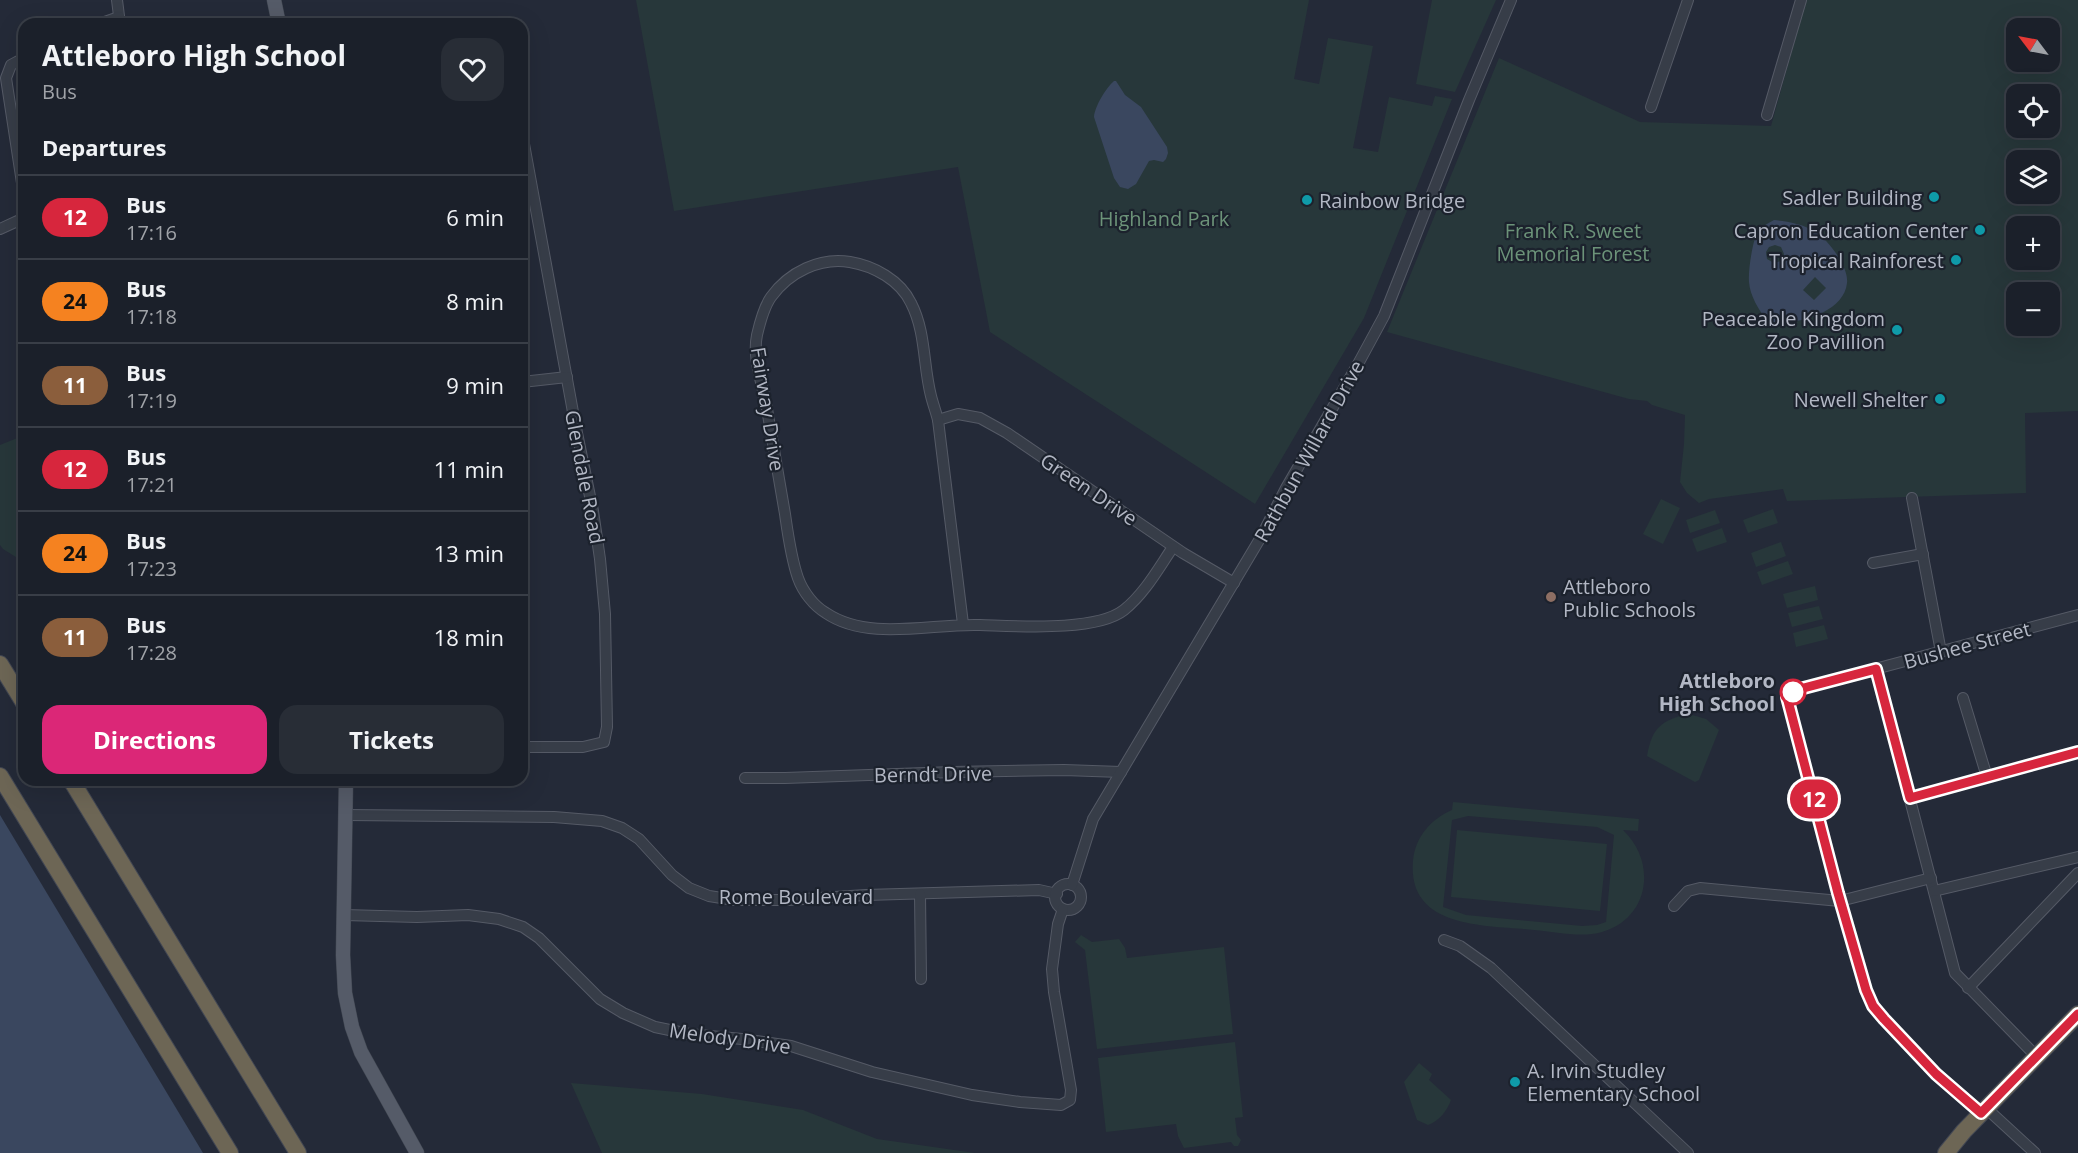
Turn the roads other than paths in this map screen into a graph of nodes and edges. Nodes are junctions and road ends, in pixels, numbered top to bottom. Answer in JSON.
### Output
{"nodes":[{"id":1,"x":117,"y":0,"type":"edge"},
{"id":2,"x":274,"y":0,"type":"edge"},
{"id":3,"x":1511,"y":0,"type":"edge"},
{"id":4,"x":1689,"y":0,"type":"edge"},
{"id":5,"x":1801,"y":0,"type":"edge"},
{"id":6,"x":119,"y":18,"type":"edge"},
{"id":7,"x":278,"y":18,"type":"edge"},
{"id":8,"x":18,"y":61,"type":"edge"},
{"id":9,"x":1650,"y":106,"type":"dead end"},
{"id":10,"x":1767,"y":115,"type":"dead end"},
{"id":11,"x":18,"y":157,"type":"edge"},
{"id":12,"x":528,"y":166,"type":"edge"},
{"id":13,"x":18,"y":221,"type":"edge"},
{"id":14,"x":0,"y":229,"type":"edge"},
{"id":15,"x":567,"y":377,"type":"junction"},
{"id":16,"x":528,"y":381,"type":"edge"},
{"id":17,"x":938,"y":420,"type":"junction"},
{"id":18,"x":1912,"y":498,"type":"dead end"},
{"id":19,"x":1173,"y":547,"type":"junction"},
{"id":20,"x":1923,"y":554,"type":"junction"},
{"id":21,"x":1873,"y":563,"type":"dead end"},
{"id":22,"x":1234,"y":583,"type":"junction"},
{"id":23,"x":2078,"y":615,"type":"edge"},
{"id":24,"x":963,"y":624,"type":"junction"},
{"id":25,"x":1941,"y":651,"type":"junction"},
{"id":26,"x":0,"y":664,"type":"edge"},
{"id":27,"x":1876,"y":669,"type":"junction"},
{"id":28,"x":18,"y":693,"type":"edge"},
{"id":29,"x":1963,"y":698,"type":"dead end"},
{"id":30,"x":528,"y":747,"type":"edge"},
{"id":31,"x":2078,"y":752,"type":"edge"},
{"id":32,"x":1121,"y":772,"type":"junction"},
{"id":33,"x":0,"y":776,"type":"edge"},
{"id":34,"x":1987,"y":777,"type":"junction"},
{"id":35,"x":745,"y":778,"type":"dead end"},
{"id":36,"x":75,"y":786,"type":"edge"},
{"id":37,"x":346,"y":786,"type":"edge"},
{"id":38,"x":1910,"y":798,"type":"junction"},
{"id":39,"x":345,"y":815,"type":"junction"},
{"id":40,"x":2078,"y":857,"type":"edge"},
{"id":41,"x":2078,"y":873,"type":"edge"},
{"id":42,"x":1931,"y":878,"type":"junction"},
{"id":43,"x":1072,"y":885,"type":"junction"},
{"id":44,"x":1934,"y":891,"type":"junction"},
{"id":45,"x":920,"y":894,"type":"junction"},
{"id":46,"x":1057,"y":894,"type":"junction"},
{"id":47,"x":1840,"y":901,"type":"junction"},
{"id":48,"x":1674,"y":906,"type":"dead end"},
{"id":49,"x":1063,"y":909,"type":"junction"},
{"id":50,"x":344,"y":915,"type":"junction"},
{"id":51,"x":1444,"y":940,"type":"dead end"},
{"id":52,"x":921,"y":979,"type":"dead end"},
{"id":53,"x":1968,"y":988,"type":"junction"},
{"id":54,"x":2078,"y":1014,"type":"edge"},
{"id":55,"x":2036,"y":1056,"type":"junction"},
{"id":56,"x":1984,"y":1110,"type":"junction"},
{"id":57,"x":230,"y":1153,"type":"edge"},
{"id":58,"x":298,"y":1153,"type":"edge"},
{"id":59,"x":417,"y":1153,"type":"edge"},
{"id":60,"x":1688,"y":1153,"type":"edge"},
{"id":61,"x":1946,"y":1153,"type":"edge"},
{"id":62,"x":2035,"y":1153,"type":"edge"}],
"edges":[{"from":1,"to":6,"type":"street"},
{"from":2,"to":7,"type":"main road"},
{"from":3,"to":22,"type":"street","name":"Rathbun Willard Drive"},
{"from":4,"to":9,"type":"street"},
{"from":5,"to":10,"type":"street"},
{"from":8,"to":11,"type":"street"},
{"from":12,"to":15,"type":"street","name":"Glendale Road"},
{"from":13,"to":14,"type":"street"},
{"from":15,"to":16,"type":"street"},
{"from":15,"to":30,"type":"street","name":"Glendale Road"},
{"from":17,"to":19,"type":"street","name":"Green Drive"},
{"from":17,"to":24,"type":"street","name":"Fairway Drive"},
{"from":17,"to":24,"type":"street","name":"Fairway Drive"},
{"from":18,"to":20,"type":"street"},
{"from":19,"to":22,"type":"street","name":"Green Drive"},
{"from":19,"to":24,"type":"street","name":"Fairway Drive"},
{"from":20,"to":21,"type":"street"},
{"from":20,"to":25,"type":"street"},
{"from":22,"to":32,"type":"street","name":"Rathbun Willard Drive"},
{"from":23,"to":25,"type":"street","name":"Bushee Street"},
{"from":25,"to":27,"type":"street","name":"Bushee Street"},
{"from":26,"to":28,"type":"highway"},
{"from":27,"to":38,"type":"street"},
{"from":27,"to":47,"type":"street","name":"Bushee Street"},
{"from":29,"to":34,"type":"street"},
{"from":31,"to":34,"type":"street"},
{"from":32,"to":35,"type":"street","name":"Berndt Drive"},
{"from":32,"to":43,"type":"street","name":"Rathbun Willard Drive"},
{"from":33,"to":57,"type":"highway"},
{"from":34,"to":38,"type":"street"},
{"from":36,"to":58,"type":"highway"},
{"from":37,"to":39,"type":"main road"},
{"from":38,"to":42,"type":"street"},
{"from":39,"to":45,"type":"street","name":"Rome Boulevard"},
{"from":39,"to":50,"type":"main road"},
{"from":40,"to":44,"type":"street"},
{"from":41,"to":53,"type":"street"},
{"from":42,"to":44,"type":"street"},
{"from":42,"to":47,"type":"street"},
{"from":43,"to":46,"type":"street"},
{"from":43,"to":49,"type":"street","name":"Rathbun Willard Drive"},
{"from":44,"to":53,"type":"street"},
{"from":45,"to":46,"type":"street","name":"Rome Boulevard"},
{"from":45,"to":52,"type":"street"},
{"from":46,"to":49,"type":"street"},
{"from":47,"to":48,"type":"street"},
{"from":47,"to":56,"type":"street"},
{"from":49,"to":50,"type":"street","name":"Melody Drive"},
{"from":50,"to":59,"type":"main road"},
{"from":51,"to":60,"type":"street"},
{"from":53,"to":55,"type":"street"},
{"from":54,"to":55,"type":"highway"},
{"from":55,"to":56,"type":"highway"},
{"from":56,"to":61,"type":"highway"},
{"from":56,"to":62,"type":"street"}]}
